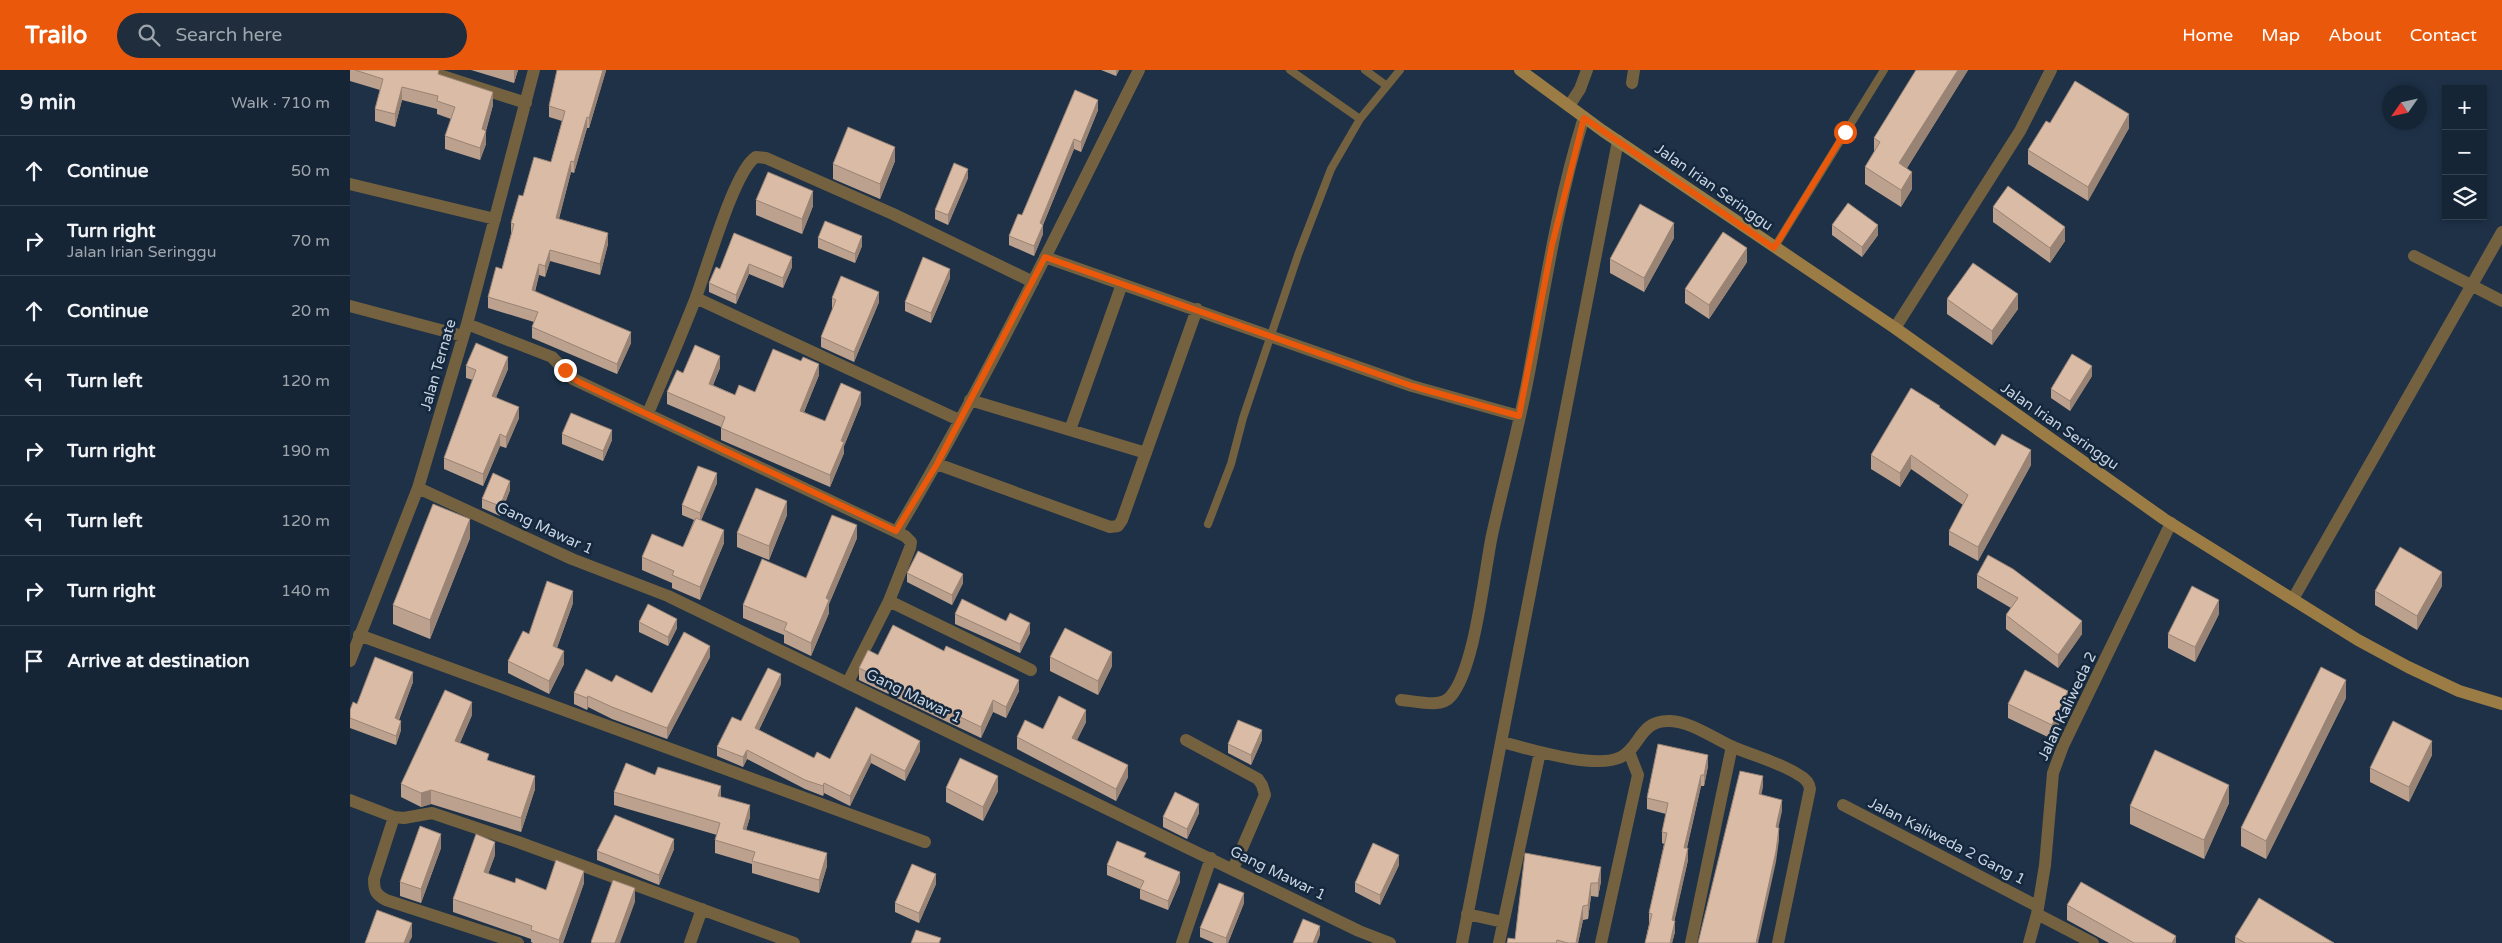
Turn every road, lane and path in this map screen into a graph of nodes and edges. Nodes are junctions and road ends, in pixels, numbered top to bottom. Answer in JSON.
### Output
{"nodes":[{"id":1,"x":424,"y":70,"type":"edge"},
{"id":2,"x":534,"y":70,"type":"edge"},
{"id":3,"x":1139,"y":70,"type":"edge"},
{"id":4,"x":1290,"y":70,"type":"edge"},
{"id":5,"x":1365,"y":70,"type":"edge"},
{"id":6,"x":1400,"y":70,"type":"edge"},
{"id":7,"x":1587,"y":70,"type":"edge"},
{"id":8,"x":1884,"y":70,"type":"edge"},
{"id":9,"x":2051,"y":70,"type":"edge"},
{"id":10,"x":1526,"y":72,"type":"edge"},
{"id":11,"x":1387,"y":86,"type":"junction"},
{"id":12,"x":526,"y":103,"type":"junction"},
{"id":13,"x":1569,"y":106,"type":"junction"},
{"id":14,"x":1585,"y":118,"type":"junction"},
{"id":15,"x":1360,"y":119,"type":"junction"},
{"id":16,"x":1618,"y":140,"type":"junction"},
{"id":17,"x":350,"y":184,"type":"edge"},
{"id":18,"x":495,"y":219,"type":"junction"},
{"id":19,"x":2502,"y":232,"type":"edge"},
{"id":20,"x":1774,"y":248,"type":"junction"},
{"id":21,"x":2414,"y":256,"type":"dead end"},
{"id":22,"x":1045,"y":257,"type":"junction"},
{"id":23,"x":1033,"y":282,"type":"junction"},
{"id":24,"x":1122,"y":284,"type":"junction"},
{"id":25,"x":2471,"y":285,"type":"junction"},
{"id":26,"x":696,"y":298,"type":"junction"},
{"id":27,"x":2502,"y":301,"type":"edge"},
{"id":28,"x":350,"y":306,"type":"edge"},
{"id":29,"x":1197,"y":309,"type":"junction"},
{"id":30,"x":1894,"y":328,"type":"junction"},
{"id":31,"x":465,"y":330,"type":"junction"},
{"id":32,"x":1271,"y":337,"type":"junction"},
{"id":33,"x":970,"y":400,"type":"junction"},
{"id":34,"x":648,"y":413,"type":"junction"},
{"id":35,"x":1519,"y":416,"type":"junction"},
{"id":36,"x":960,"y":420,"type":"junction"},
{"id":37,"x":1070,"y":430,"type":"junction"},
{"id":38,"x":1146,"y":453,"type":"junction"},
{"id":39,"x":937,"y":464,"type":"junction"},
{"id":40,"x":418,"y":488,"type":"junction"},
{"id":41,"x":2171,"y":523,"type":"junction"},
{"id":42,"x":1208,"y":524,"type":"dead end"},
{"id":43,"x":896,"y":531,"type":"junction"},
{"id":44,"x":2293,"y":599,"type":"junction"},
{"id":45,"x":889,"y":600,"type":"junction"},
{"id":46,"x":359,"y":635,"type":"junction"},
{"id":47,"x":350,"y":661,"type":"edge"},
{"id":48,"x":1031,"y":670,"type":"dead end"},
{"id":49,"x":848,"y":682,"type":"junction"},
{"id":50,"x":1401,"y":700,"type":"dead end"},
{"id":51,"x":2502,"y":704,"type":"edge"},
{"id":52,"x":1186,"y":740,"type":"dead end"},
{"id":53,"x":1502,"y":742,"type":"junction"},
{"id":54,"x":1732,"y":746,"type":"junction"},
{"id":55,"x":1540,"y":752,"type":"junction"},
{"id":56,"x":1629,"y":752,"type":"junction"},
{"id":57,"x":350,"y":800,"type":"edge"},
{"id":58,"x":1843,"y":805,"type":"dead end"},
{"id":59,"x":394,"y":817,"type":"junction"},
{"id":60,"x":925,"y":842,"type":"dead end"},
{"id":61,"x":1211,"y":858,"type":"junction"},
{"id":62,"x":1233,"y":869,"type":"junction"},
{"id":63,"x":702,"y":909,"type":"junction"},
{"id":64,"x":2037,"y":910,"type":"junction"},
{"id":65,"x":1467,"y":914,"type":"junction"},
{"id":66,"x":1503,"y":922,"type":"junction"},
{"id":67,"x":518,"y":943,"type":"edge"},
{"id":68,"x":690,"y":943,"type":"edge"},
{"id":69,"x":794,"y":943,"type":"edge"},
{"id":70,"x":1182,"y":943,"type":"edge"},
{"id":71,"x":1390,"y":943,"type":"edge"},
{"id":72,"x":1462,"y":943,"type":"edge"},
{"id":73,"x":1499,"y":943,"type":"edge"},
{"id":74,"x":1601,"y":943,"type":"edge"},
{"id":75,"x":1690,"y":943,"type":"edge"},
{"id":76,"x":1778,"y":943,"type":"edge"},
{"id":77,"x":2029,"y":943,"type":"edge"},
{"id":78,"x":2093,"y":943,"type":"edge"}],
"edges":[{"from":1,"to":12,"type":"street"},
{"from":2,"to":12,"type":"street","name":"Jalan Ternate"},
{"from":3,"to":22,"type":"street"},
{"from":4,"to":15,"type":"lane"},
{"from":5,"to":11,"type":"lane"},
{"from":6,"to":11,"type":"lane"},
{"from":7,"to":13,"type":"street"},
{"from":8,"to":20,"type":"lane"},
{"from":9,"to":30,"type":"street"},
{"from":10,"to":13,"type":"street"},
{"from":11,"to":15,"type":"lane"},
{"from":12,"to":18,"type":"street","name":"Jalan Ternate"},
{"from":13,"to":14,"type":"street"},
{"from":14,"to":16,"type":"street","name":"Jalan Irian Seringgu"},
{"from":14,"to":35,"type":"street"},
{"from":15,"to":32,"type":"lane"},
{"from":16,"to":20,"type":"street","name":"Jalan Irian Seringgu"},
{"from":16,"to":53,"type":"street"},
{"from":17,"to":18,"type":"street"},
{"from":18,"to":31,"type":"street","name":"Jalan Ternate"},
{"from":19,"to":25,"type":"street"},
{"from":20,"to":30,"type":"street","name":"Jalan Irian Seringgu"},
{"from":21,"to":25,"type":"street"},
{"from":22,"to":23,"type":"street"},
{"from":22,"to":24,"type":"street"},
{"from":23,"to":26,"type":"street"},
{"from":23,"to":33,"type":"street"},
{"from":24,"to":29,"type":"street"},
{"from":24,"to":37,"type":"street"},
{"from":25,"to":27,"type":"street"},
{"from":25,"to":44,"type":"street"},
{"from":26,"to":34,"type":"street"},
{"from":26,"to":36,"type":"street"},
{"from":28,"to":31,"type":"street"},
{"from":29,"to":32,"type":"street"},
{"from":29,"to":38,"type":"street"},
{"from":30,"to":41,"type":"street","name":"Jalan Irian Seringgu"},
{"from":31,"to":34,"type":"street"},
{"from":31,"to":40,"type":"street","name":"Jalan Ternate"},
{"from":32,"to":35,"type":"street"},
{"from":32,"to":42,"type":"lane"},
{"from":33,"to":36,"type":"street"},
{"from":33,"to":37,"type":"street"},
{"from":34,"to":43,"type":"street"},
{"from":35,"to":50,"type":"street"},
{"from":36,"to":39,"type":"street"},
{"from":37,"to":38,"type":"street"},
{"from":38,"to":39,"type":"street"},
{"from":39,"to":43,"type":"street"},
{"from":40,"to":46,"type":"street","name":"Jalan Ternate"},
{"from":40,"to":49,"type":"street","name":"Gang Mawar 1"},
{"from":41,"to":44,"type":"street","name":"Jalan Irian Seringgu"},
{"from":41,"to":64,"type":"street","name":"Jalan Kaliweda 2"},
{"from":43,"to":45,"type":"street"},
{"from":44,"to":51,"type":"street","name":"Jalan Irian Seringgu"},
{"from":45,"to":48,"type":"street"},
{"from":45,"to":49,"type":"street"},
{"from":46,"to":47,"type":"street","name":"Jalan Ternate"},
{"from":46,"to":60,"type":"street"},
{"from":49,"to":61,"type":"street","name":"Gang Mawar 1"},
{"from":52,"to":62,"type":"street"},
{"from":53,"to":55,"type":"street"},
{"from":53,"to":65,"type":"street"},
{"from":54,"to":56,"type":"street"},
{"from":54,"to":75,"type":"street"},
{"from":54,"to":76,"type":"street"},
{"from":55,"to":56,"type":"street"},
{"from":55,"to":66,"type":"street"},
{"from":56,"to":74,"type":"street"},
{"from":57,"to":59,"type":"street"},
{"from":58,"to":64,"type":"street","name":"Jalan Kaliweda 2 Gang 1"},
{"from":59,"to":63,"type":"street"},
{"from":59,"to":67,"type":"street"},
{"from":61,"to":62,"type":"street","name":"Gang Mawar 1"},
{"from":61,"to":70,"type":"street"},
{"from":62,"to":71,"type":"street","name":"Gang Mawar 1"},
{"from":63,"to":68,"type":"street"},
{"from":63,"to":69,"type":"street"},
{"from":64,"to":77,"type":"street","name":"Jalan Kaliweda 2"},
{"from":64,"to":78,"type":"street","name":"Jalan Kaliweda 2 Gang 1"},
{"from":65,"to":66,"type":"street"},
{"from":65,"to":72,"type":"street"},
{"from":66,"to":73,"type":"street"}]}
